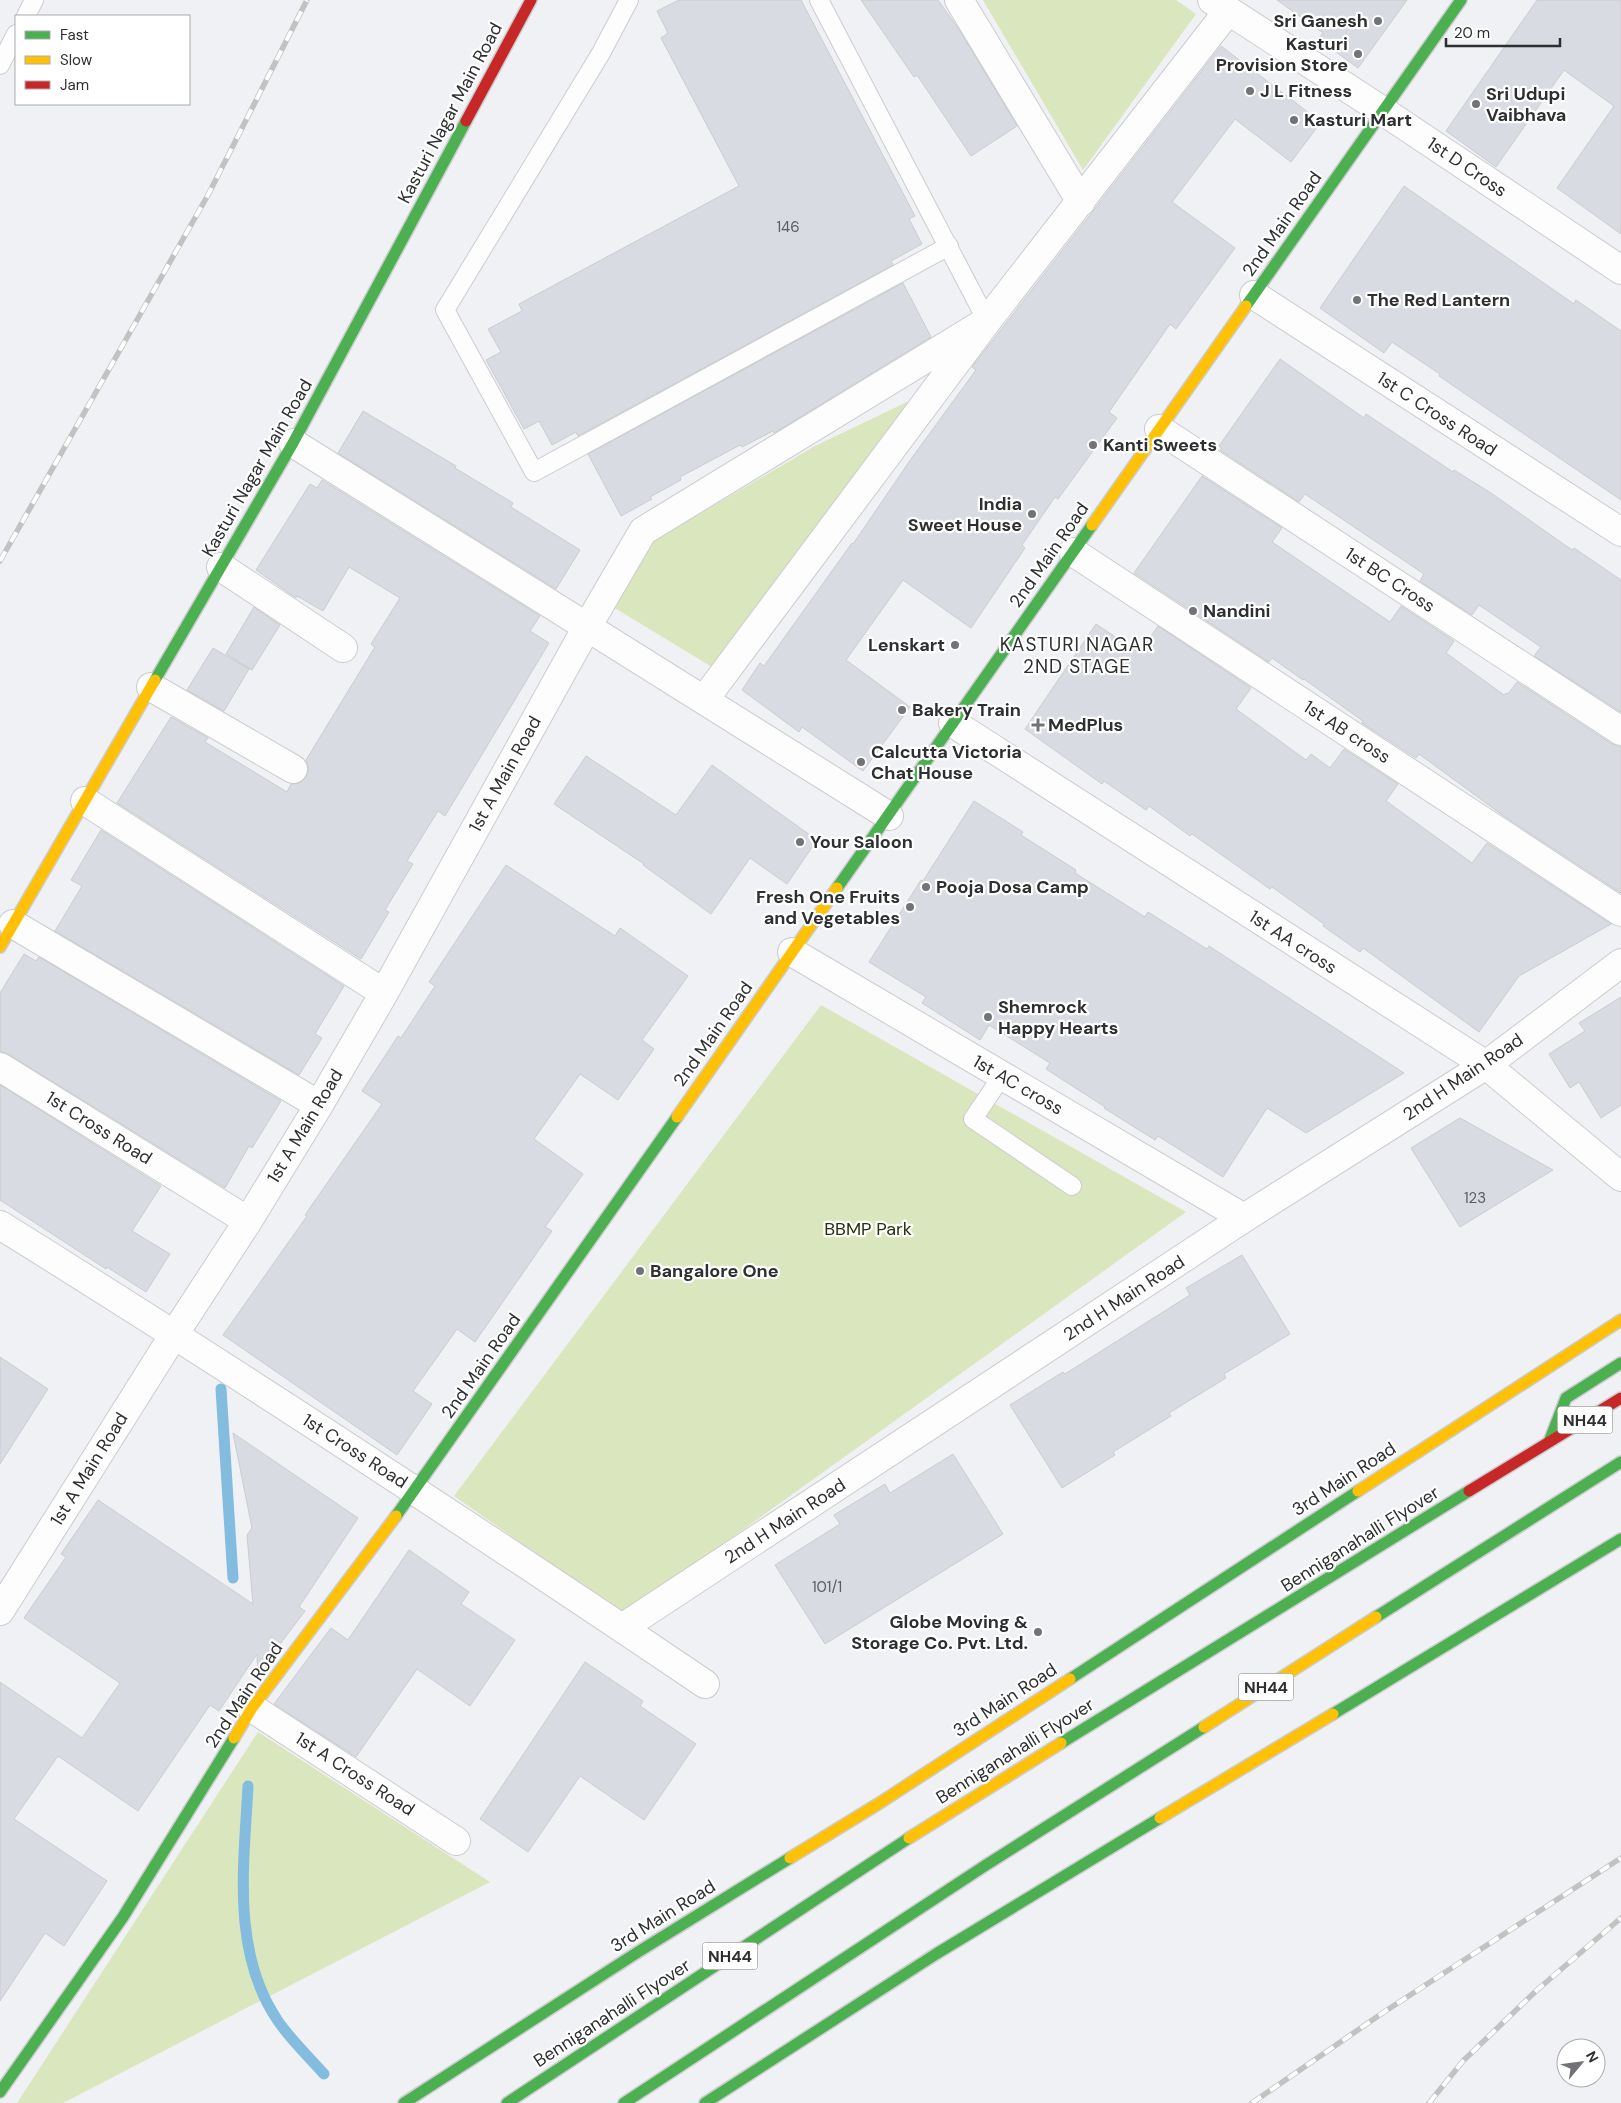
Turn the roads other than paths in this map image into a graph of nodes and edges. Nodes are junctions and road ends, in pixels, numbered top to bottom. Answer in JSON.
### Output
{"nodes":[{"id":1,"x":34,"y":0,"type":"edge"},
{"id":2,"x":531,"y":0,"type":"edge"},
{"id":3,"x":629,"y":0,"type":"edge"},
{"id":4,"x":820,"y":0,"type":"edge"},
{"id":5,"x":959,"y":0,"type":"edge"},
{"id":6,"x":1461,"y":0,"type":"edge"},
{"id":7,"x":1220,"y":6,"type":"edge"},
{"id":8,"x":26,"y":15,"type":"edge"},
{"id":9,"x":15,"y":36,"type":"edge"},
{"id":10,"x":0,"y":65,"type":"edge"},
{"id":11,"x":1383,"y":111,"type":"junction"},
{"id":12,"x":1081,"y":202,"type":"junction"},
{"id":13,"x":949,"y":246,"type":"junction"},
{"id":14,"x":1621,"y":270,"type":"edge"},
{"id":15,"x":1254,"y":295,"type":"junction"},
{"id":16,"x":987,"y":320,"type":"junction"},
{"id":17,"x":1159,"y":429,"type":"junction"},
{"id":18,"x":293,"y":444,"type":"junction"},
{"id":19,"x":1621,"y":532,"type":"edge"},
{"id":20,"x":1073,"y":552,"type":"junction"},
{"id":21,"x":221,"y":567,"type":"junction"},
{"id":22,"x":587,"y":627,"type":"junction"},
{"id":23,"x":343,"y":648,"type":"dead end"},
{"id":24,"x":151,"y":687,"type":"junction"},
{"id":25,"x":704,"y":700,"type":"junction"},
{"id":26,"x":953,"y":723,"type":"junction"},
{"id":27,"x":1621,"y":731,"type":"edge"},
{"id":28,"x":293,"y":769,"type":"dead end"},
{"id":29,"x":85,"y":801,"type":"junction"},
{"id":30,"x":889,"y":816,"type":"junction"},
{"id":31,"x":1621,"y":912,"type":"edge"},
{"id":32,"x":13,"y":924,"type":"junction"},
{"id":33,"x":0,"y":947,"type":"edge"},
{"id":34,"x":792,"y":952,"type":"junction"},
{"id":35,"x":1621,"y":963,"type":"edge"},
{"id":36,"x":384,"y":993,"type":"junction"},
{"id":37,"x":1486,"y":1065,"type":"junction"},
{"id":38,"x":0,"y":1067,"type":"edge"},
{"id":39,"x":1002,"y":1076,"type":"junction"},
{"id":40,"x":318,"y":1105,"type":"junction"},
{"id":41,"x":1621,"y":1177,"type":"edge"},
{"id":42,"x":1072,"y":1186,"type":"dead end"},
{"id":43,"x":1244,"y":1218,"type":"junction"},
{"id":44,"x":248,"y":1221,"type":"junction"},
{"id":45,"x":0,"y":1225,"type":"edge"},
{"id":46,"x":1621,"y":1320,"type":"edge"},
{"id":47,"x":174,"y":1333,"type":"junction"},
{"id":48,"x":1621,"y":1363,"type":"edge"},
{"id":49,"x":1621,"y":1398,"type":"edge"},
{"id":50,"x":1549,"y":1442,"type":"junction"},
{"id":51,"x":1620,"y":1464,"type":"edge"},
{"id":52,"x":415,"y":1490,"type":"junction"},
{"id":53,"x":1621,"y":1539,"type":"edge"},
{"id":54,"x":0,"y":1611,"type":"edge"},
{"id":55,"x":622,"y":1628,"type":"junction"},
{"id":56,"x":705,"y":1684,"type":"dead end"},
{"id":57,"x":252,"y":1708,"type":"junction"},
{"id":58,"x":456,"y":1841,"type":"dead end"},
{"id":59,"x":0,"y":2092,"type":"edge"},
{"id":60,"x":404,"y":2103,"type":"edge"},
{"id":61,"x":507,"y":2103,"type":"edge"},
{"id":62,"x":624,"y":2103,"type":"edge"},
{"id":63,"x":705,"y":2103,"type":"edge"}],
"edges":[{"from":1,"to":8,"type":"lane"},
{"from":2,"to":18,"type":"main road","name":"Kasturi Nagar Main Road"},
{"from":3,"to":13,"type":"lane"},
{"from":4,"to":13,"type":"lane"},
{"from":5,"to":12,"type":"street"},
{"from":6,"to":11,"type":"main road","name":"2nd Main Road"},
{"from":7,"to":11,"type":"street","name":"1st D Cross"},
{"from":7,"to":12,"type":"street"},
{"from":9,"to":10,"type":"lane"},
{"from":11,"to":14,"type":"street","name":"1st D Cross"},
{"from":11,"to":15,"type":"main road","name":"2nd Main Road"},
{"from":12,"to":16,"type":"street"},
{"from":13,"to":16,"type":"lane"},
{"from":15,"to":17,"type":"main road","name":"2nd Main Road"},
{"from":15,"to":19,"type":"street","name":"1st C Cross Road"},
{"from":16,"to":22,"type":"street","name":"1st A Main Road"},
{"from":16,"to":25,"type":"street"},
{"from":17,"to":20,"type":"main road","name":"2nd Main Road"},
{"from":17,"to":27,"type":"street","name":"1st BC Cross"},
{"from":18,"to":21,"type":"main road","name":"Kasturi Nagar Main Road"},
{"from":18,"to":22,"type":"street"},
{"from":20,"to":26,"type":"main road","name":"2nd Main Road"},
{"from":20,"to":31,"type":"street","name":"1st AB cross"},
{"from":21,"to":23,"type":"street"},
{"from":21,"to":24,"type":"main road","name":"Kasturi Nagar Main Road"},
{"from":22,"to":25,"type":"street"},
{"from":22,"to":36,"type":"street","name":"1st A Main Road"},
{"from":24,"to":28,"type":"street"},
{"from":24,"to":29,"type":"main road","name":"Kasturi Nagar Main Road"},
{"from":25,"to":30,"type":"street"},
{"from":26,"to":30,"type":"main road","name":"2nd Main Road"},
{"from":26,"to":37,"type":"street","name":"1st AA cross"},
{"from":29,"to":32,"type":"main road","name":"Kasturi Nagar Main Road"},
{"from":29,"to":36,"type":"street"},
{"from":30,"to":34,"type":"main road","name":"2nd Main Road"},
{"from":32,"to":33,"type":"main road","name":"Kasturi Nagar Main Road"},
{"from":32,"to":40,"type":"street"},
{"from":34,"to":39,"type":"street","name":"1st AC cross"},
{"from":34,"to":52,"type":"main road","name":"2nd Main Road"},
{"from":35,"to":37,"type":"street","name":"2nd H Main Road"},
{"from":36,"to":40,"type":"street","name":"1st A Main Road"},
{"from":37,"to":41,"type":"street","name":"1st AA cross"},
{"from":37,"to":43,"type":"street","name":"2nd H Main Road"},
{"from":38,"to":44,"type":"street","name":"1st Cross Road"},
{"from":39,"to":42,"type":"lane"},
{"from":39,"to":43,"type":"street","name":"1st AC cross"},
{"from":40,"to":44,"type":"street","name":"1st A Main Road"},
{"from":43,"to":55,"type":"street","name":"2nd H Main Road"},
{"from":44,"to":47,"type":"street","name":"1st A Main Road"},
{"from":45,"to":47,"type":"street","name":"1st Cross Road"},
{"from":46,"to":60,"type":"main road","name":"3rd Main Road"},
{"from":47,"to":52,"type":"street","name":"1st Cross Road"},
{"from":47,"to":54,"type":"street","name":"1st A Main Road"},
{"from":48,"to":50,"type":"main road"},
{"from":49,"to":50,"type":"main road","number":"NH44"},
{"from":50,"to":61,"type":"main road","name":"Benniganahalli Flyover","number":"NH44"},
{"from":51,"to":62,"type":"main road","number":"NH44"},
{"from":52,"to":55,"type":"street","name":"1st Cross Road"},
{"from":52,"to":57,"type":"main road","name":"2nd Main Road"},
{"from":53,"to":63,"type":"main road"},
{"from":55,"to":56,"type":"street","name":"1st Cross Road"},
{"from":57,"to":58,"type":"street","name":"1st A Cross Road"},
{"from":57,"to":59,"type":"main road","name":"2nd Main Road"}]}
